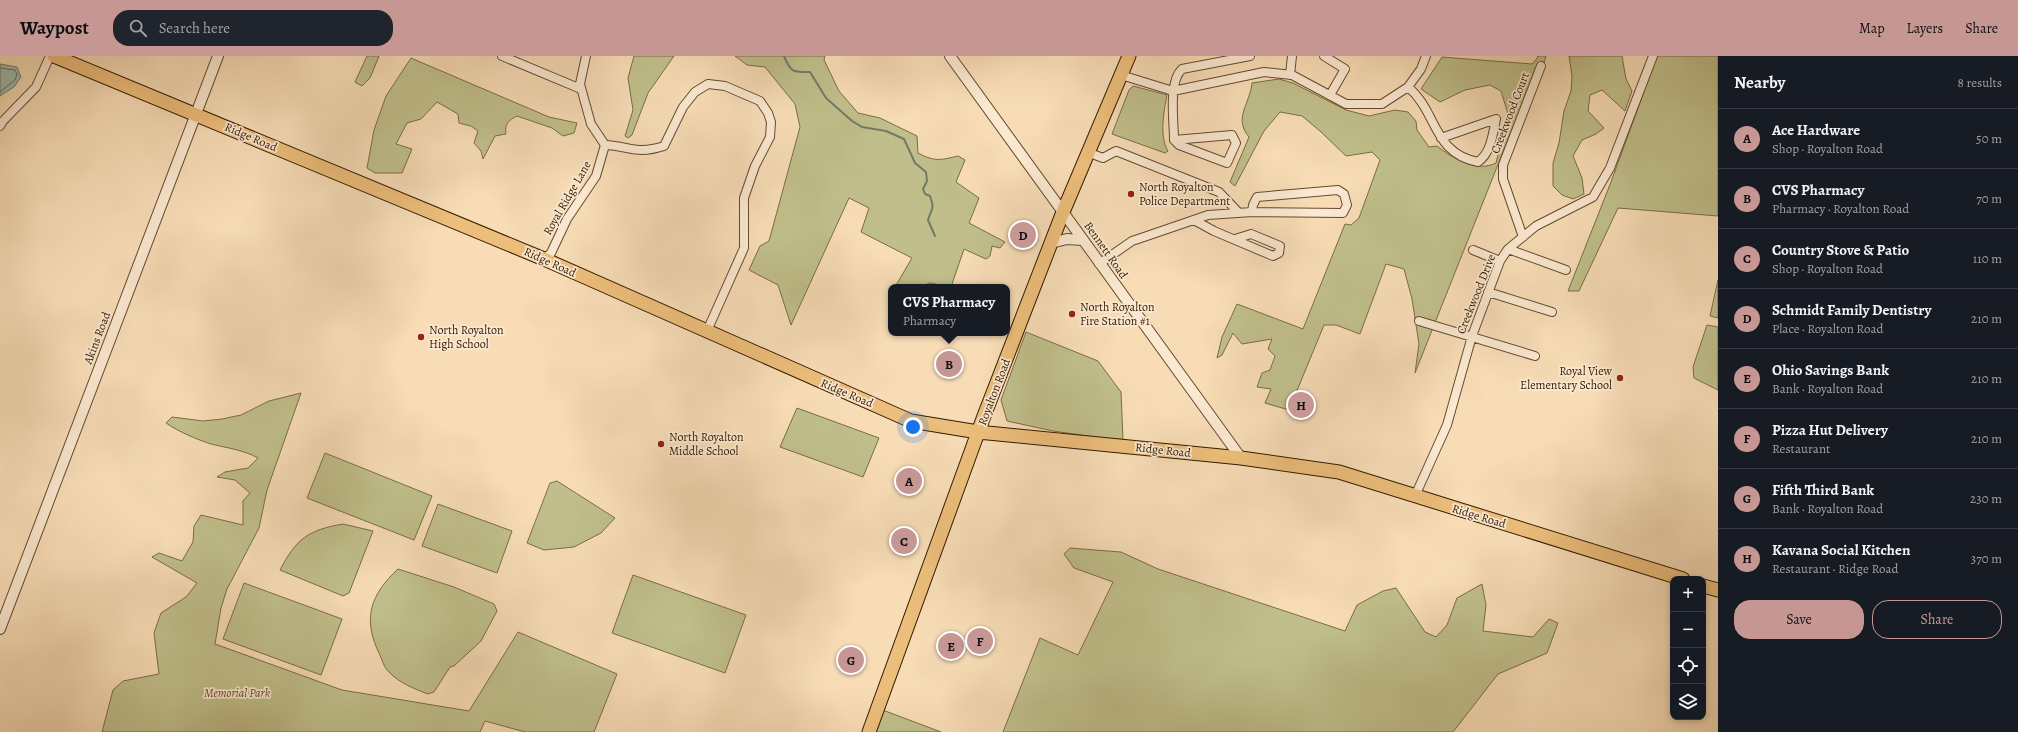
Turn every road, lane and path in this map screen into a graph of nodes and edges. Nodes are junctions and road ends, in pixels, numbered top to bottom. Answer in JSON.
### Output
{"nodes":[{"id":1,"x":50,"y":56,"type":"edge"},
{"id":2,"x":54,"y":56,"type":"edge"},
{"id":3,"x":218,"y":56,"type":"edge"},
{"id":4,"x":502,"y":56,"type":"edge"},
{"id":5,"x":586,"y":56,"type":"edge"},
{"id":6,"x":950,"y":56,"type":"edge"},
{"id":7,"x":1129,"y":56,"type":"edge"},
{"id":8,"x":1250,"y":56,"type":"edge"},
{"id":9,"x":1292,"y":56,"type":"edge"},
{"id":10,"x":1324,"y":56,"type":"edge"},
{"id":11,"x":1426,"y":56,"type":"edge"},
{"id":12,"x":1653,"y":56,"type":"edge"},
{"id":13,"x":1541,"y":66,"type":"dead end"},
{"id":14,"x":1121,"y":74,"type":"junction"},
{"id":15,"x":1290,"y":75,"type":"junction"},
{"id":16,"x":1408,"y":87,"type":"junction"},
{"id":17,"x":581,"y":89,"type":"junction"},
{"id":18,"x":1174,"y":91,"type":"junction"},
{"id":19,"x":1330,"y":95,"type":"junction"},
{"id":20,"x":196,"y":113,"type":"junction"},
{"id":21,"x":0,"y":126,"type":"edge"},
{"id":22,"x":1441,"y":138,"type":"junction"},
{"id":23,"x":1174,"y":140,"type":"junction"},
{"id":24,"x":605,"y":145,"type":"junction"},
{"id":25,"x":1088,"y":152,"type":"junction"},
{"id":26,"x":1063,"y":212,"type":"junction"},
{"id":27,"x":1238,"y":212,"type":"junction"},
{"id":28,"x":1252,"y":212,"type":"junction"},
{"id":29,"x":1194,"y":220,"type":"junction"},
{"id":30,"x":1523,"y":237,"type":"junction"},
{"id":31,"x":1235,"y":239,"type":"junction"},
{"id":32,"x":1083,"y":240,"type":"junction"},
{"id":33,"x":1051,"y":243,"type":"junction"},
{"id":34,"x":1508,"y":249,"type":"junction"},
{"id":35,"x":1473,"y":250,"type":"dead end"},
{"id":36,"x":544,"y":259,"type":"junction"},
{"id":37,"x":1500,"y":261,"type":"junction"},
{"id":38,"x":1099,"y":264,"type":"junction"},
{"id":39,"x":1566,"y":270,"type":"dead end"},
{"id":40,"x":1488,"y":292,"type":"junction"},
{"id":41,"x":1552,"y":312,"type":"dead end"},
{"id":42,"x":1419,"y":321,"type":"dead end"},
{"id":43,"x":707,"y":331,"type":"junction"},
{"id":44,"x":1472,"y":336,"type":"junction"},
{"id":45,"x":1535,"y":356,"type":"dead end"},
{"id":46,"x":978,"y":432,"type":"junction"},
{"id":47,"x":1241,"y":458,"type":"junction"},
{"id":48,"x":1415,"y":496,"type":"junction"},
{"id":49,"x":1673,"y":576,"type":"edge"},
{"id":50,"x":1706,"y":587,"type":"edge"},
{"id":51,"x":1718,"y":590,"type":"edge"},
{"id":52,"x":0,"y":629,"type":"edge"},
{"id":53,"x":869,"y":732,"type":"edge"}],
"edges":[{"from":1,"to":21,"type":"street"},
{"from":2,"to":20,"type":"main road","name":"Ridge Road"},
{"from":3,"to":20,"type":"street","name":"Akins Road"},
{"from":4,"to":17,"type":"street"},
{"from":5,"to":17,"type":"street"},
{"from":6,"to":26,"type":"street","name":"Bennett Road"},
{"from":7,"to":14,"type":"main road","name":"Royalton Road"},
{"from":8,"to":18,"type":"street"},
{"from":9,"to":15,"type":"street"},
{"from":10,"to":19,"type":"street"},
{"from":11,"to":16,"type":"street"},
{"from":12,"to":30,"type":"street","name":"Creekwood Drive"},
{"from":13,"to":30,"type":"street","name":"Creekwood Court"},
{"from":14,"to":18,"type":"street"},
{"from":14,"to":25,"type":"main road","name":"Royalton Road"},
{"from":15,"to":18,"type":"street"},
{"from":15,"to":19,"type":"street"},
{"from":16,"to":19,"type":"street"},
{"from":16,"to":22,"type":"street"},
{"from":17,"to":24,"type":"street"},
{"from":18,"to":23,"type":"street"},
{"from":20,"to":36,"type":"main road","name":"Ridge Road"},
{"from":20,"to":52,"type":"street","name":"Akins Road"},
{"from":22,"to":22,"type":"street"},
{"from":23,"to":23,"type":"street"},
{"from":24,"to":36,"type":"street","name":"Royal Ridge Lane"},
{"from":24,"to":43,"type":"street"},
{"from":25,"to":26,"type":"main road","name":"Royalton Road"},
{"from":25,"to":27,"type":"street"},
{"from":26,"to":32,"type":"street","name":"Bennett Road"},
{"from":26,"to":33,"type":"main road","name":"Royalton Road"},
{"from":27,"to":28,"type":"street"},
{"from":27,"to":29,"type":"street"},
{"from":28,"to":28,"type":"street"},
{"from":29,"to":31,"type":"street"},
{"from":29,"to":38,"type":"street"},
{"from":30,"to":34,"type":"street","name":"Creekwood Drive"},
{"from":31,"to":31,"type":"street"},
{"from":32,"to":33,"type":"street"},
{"from":32,"to":38,"type":"street","name":"Bennett Road"},
{"from":33,"to":46,"type":"main road","name":"Royalton Road"},
{"from":34,"to":37,"type":"street","name":"Creekwood Drive"},
{"from":34,"to":39,"type":"street"},
{"from":35,"to":37,"type":"street"},
{"from":36,"to":43,"type":"main road","name":"Ridge Road"},
{"from":37,"to":40,"type":"street","name":"Creekwood Drive"},
{"from":38,"to":47,"type":"street","name":"Bennett Road"},
{"from":40,"to":41,"type":"street"},
{"from":40,"to":44,"type":"street","name":"Creekwood Drive"},
{"from":42,"to":44,"type":"street"},
{"from":43,"to":46,"type":"main road","name":"Ridge Road"},
{"from":44,"to":45,"type":"street"},
{"from":44,"to":48,"type":"street","name":"Creekwood Drive"},
{"from":46,"to":47,"type":"main road","name":"Ridge Road"},
{"from":46,"to":53,"type":"main road","name":"Royalton Road"},
{"from":47,"to":48,"type":"main road","name":"Ridge Road"},
{"from":48,"to":49,"type":"main road","name":"Ridge Road"},
{"from":50,"to":51,"type":"main road"}]}
